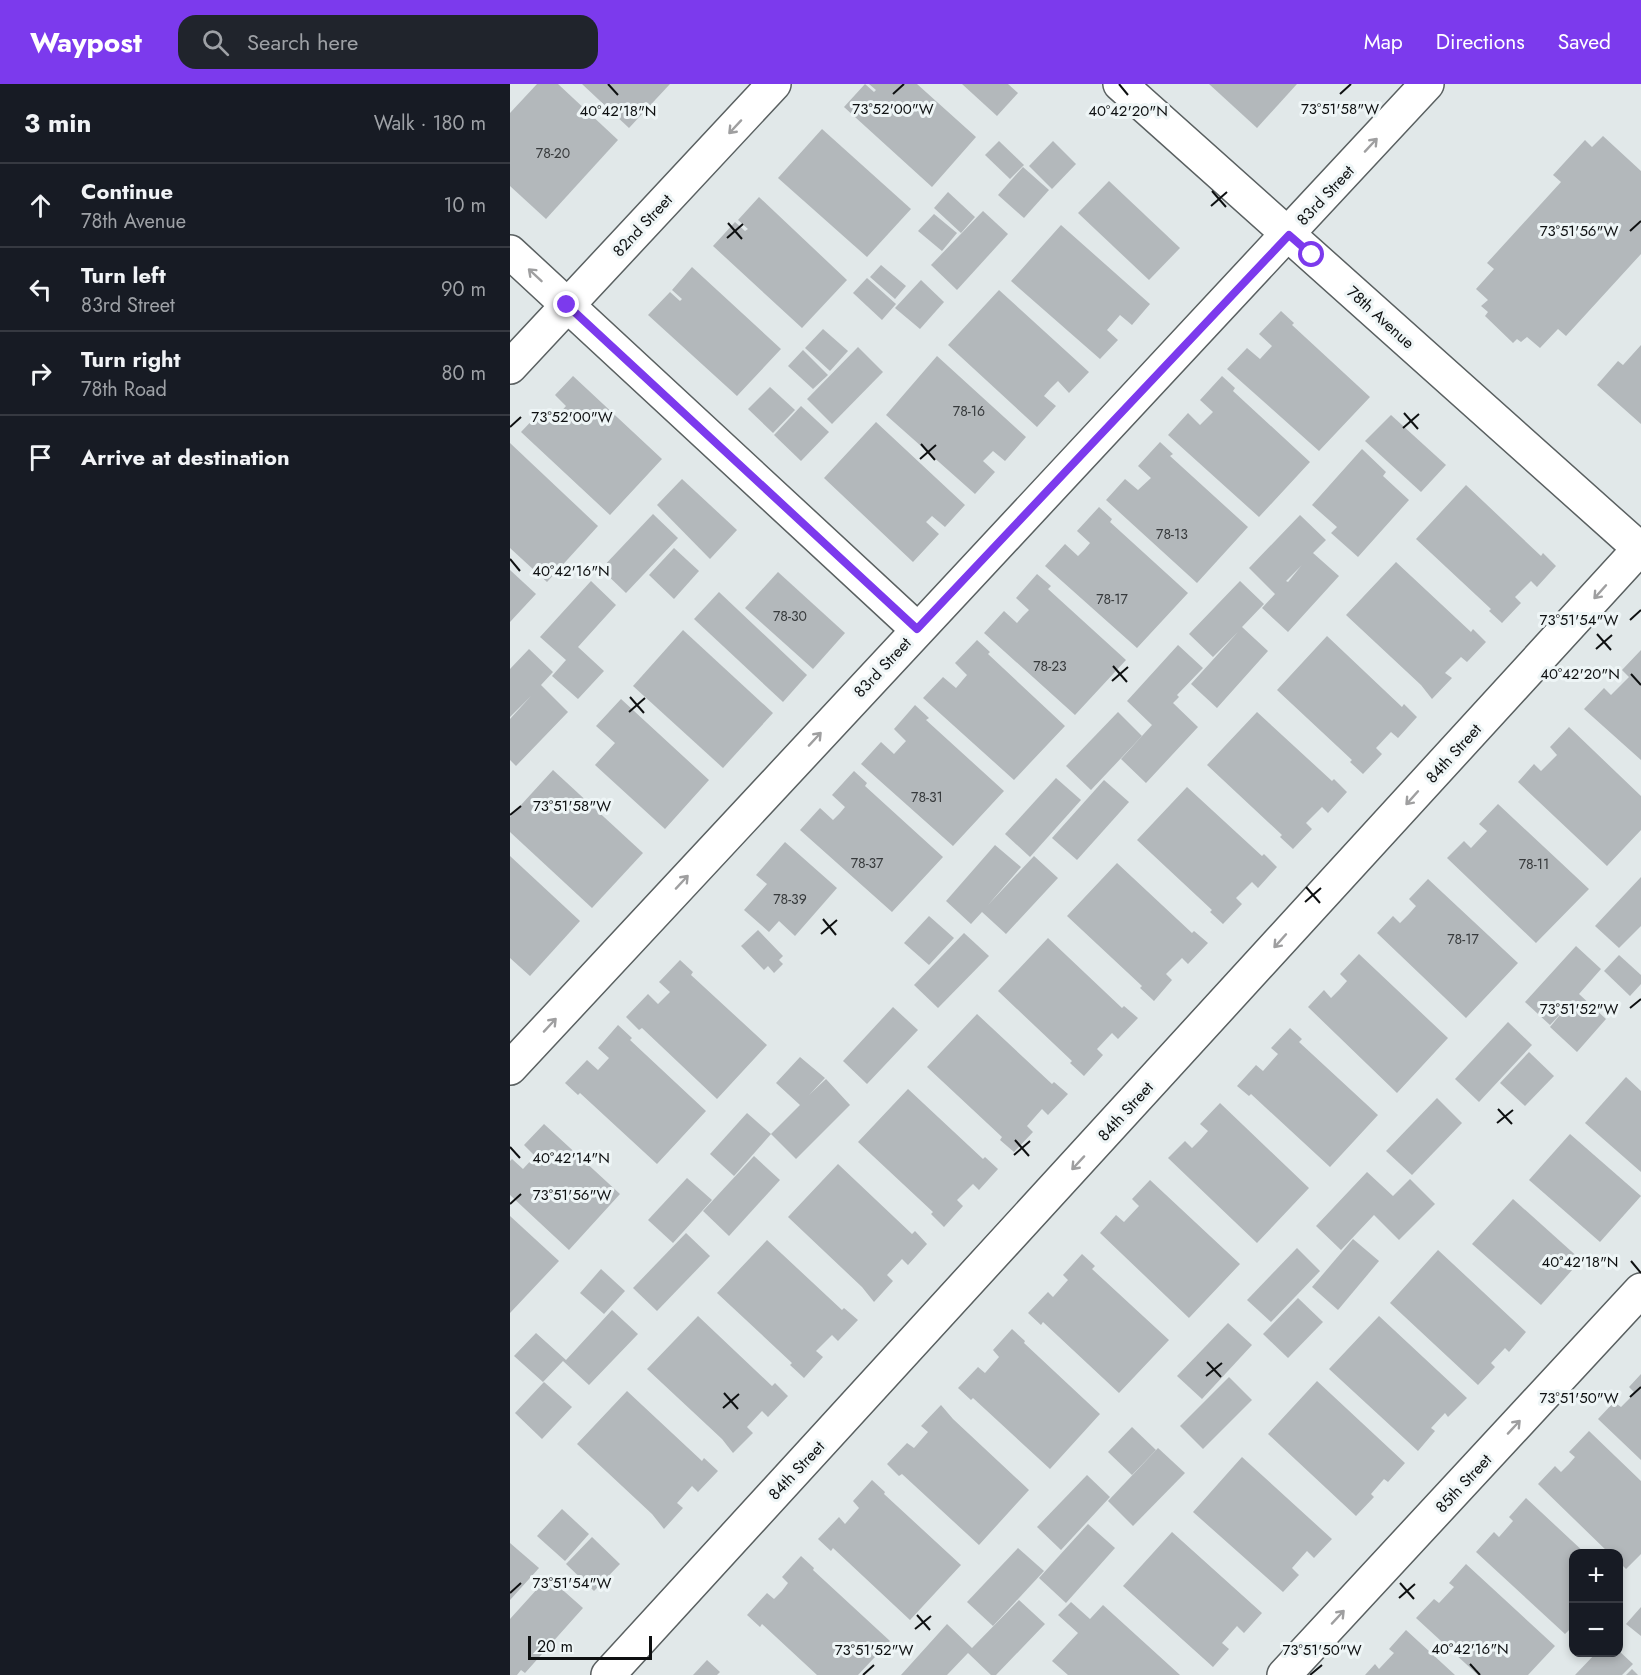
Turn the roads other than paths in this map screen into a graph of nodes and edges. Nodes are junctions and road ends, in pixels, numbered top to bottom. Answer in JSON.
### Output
{"nodes":[{"id":1,"x":774,"y":84,"type":"edge"},
{"id":2,"x":1120,"y":84,"type":"edge"},
{"id":3,"x":1427,"y":84,"type":"edge"},
{"id":4,"x":1289,"y":235,"type":"junction"},
{"id":5,"x":510,"y":252,"type":"edge"},
{"id":6,"x":567,"y":305,"type":"junction"},
{"id":7,"x":510,"y":367,"type":"edge"},
{"id":8,"x":1641,"y":549,"type":"edge"},
{"id":9,"x":917,"y":629,"type":"junction"},
{"id":10,"x":510,"y":1068,"type":"edge"},
{"id":11,"x":1641,"y":1290,"type":"edge"},
{"id":12,"x":608,"y":1675,"type":"edge"},
{"id":13,"x":1284,"y":1675,"type":"edge"}],
"edges":[{"from":1,"to":6,"type":"street","name":"82nd Street","one_way":true},
{"from":2,"to":4,"type":"street","name":"78th Avenue"},
{"from":4,"to":3,"type":"street","name":"83rd Street","one_way":true},
{"from":4,"to":8,"type":"street","name":"78th Avenue"},
{"from":4,"to":9,"type":"street","name":"83rd Street"},
{"from":6,"to":5,"type":"street","one_way":true},
{"from":6,"to":7,"type":"street","name":"82nd Street"},
{"from":6,"to":9,"type":"street"},
{"from":8,"to":12,"type":"street","name":"84th Street","one_way":true},
{"from":10,"to":9,"type":"street","name":"83rd Street","one_way":true},
{"from":13,"to":11,"type":"street","name":"85th Street","one_way":true}]}
